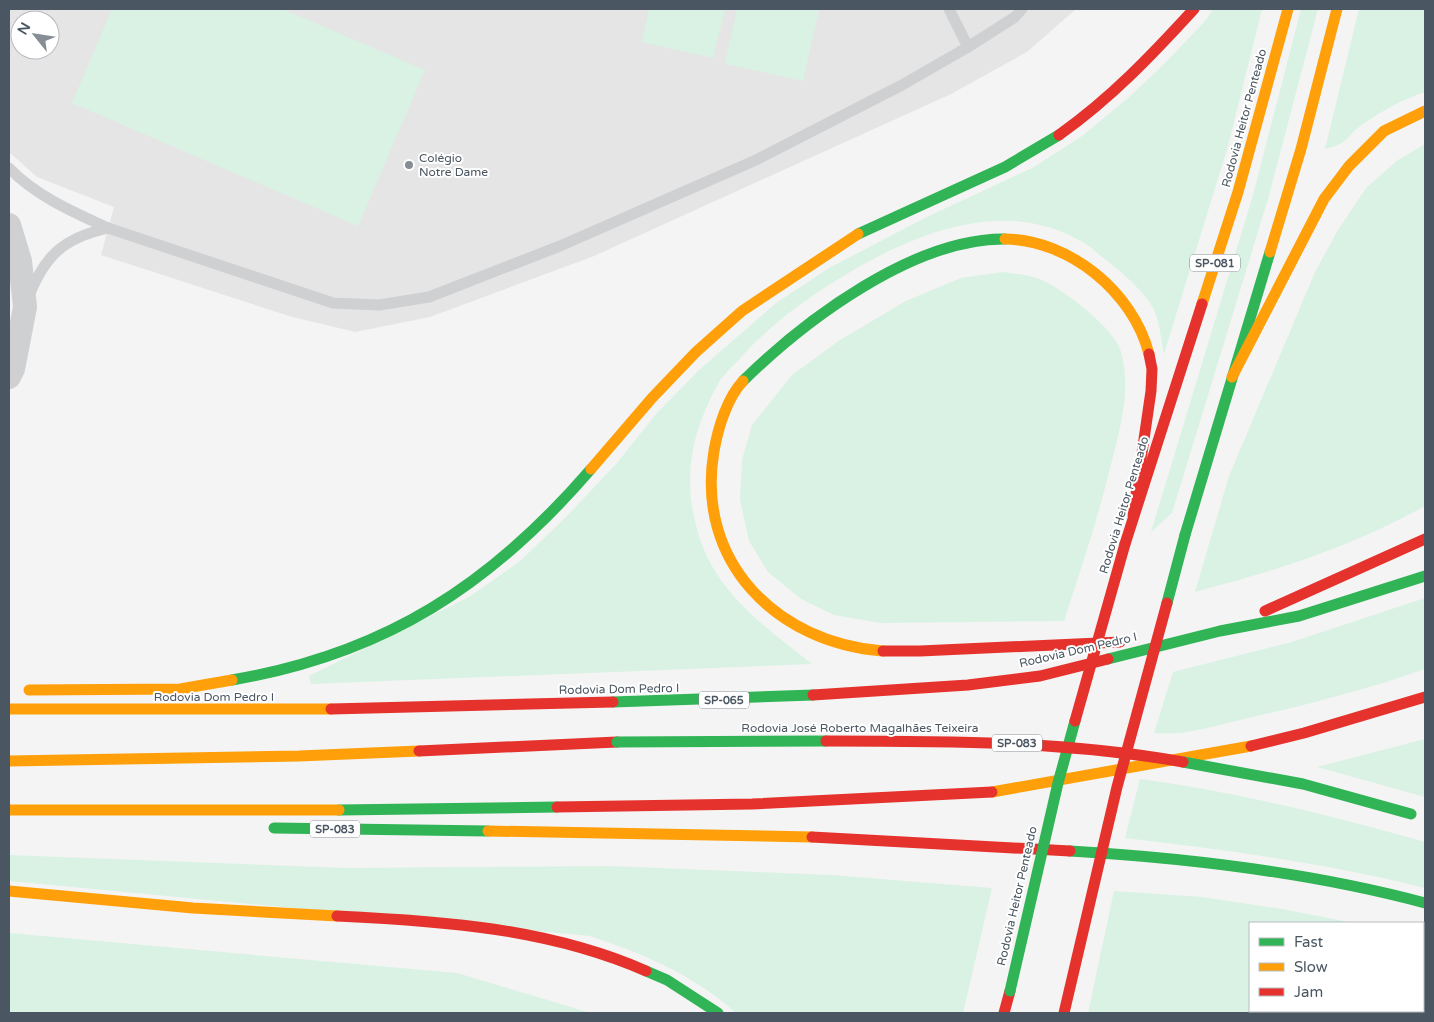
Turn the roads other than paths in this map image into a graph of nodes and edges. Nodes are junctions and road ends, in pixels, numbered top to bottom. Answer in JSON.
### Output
{"nodes":[{"id":1,"x":949,"y":9,"type":"edge"},
{"id":2,"x":1022,"y":9,"type":"edge"},
{"id":3,"x":1194,"y":9,"type":"edge"},
{"id":4,"x":1288,"y":9,"type":"edge"},
{"id":5,"x":1337,"y":9,"type":"edge"},
{"id":6,"x":968,"y":47,"type":"junction"},
{"id":7,"x":1425,"y":111,"type":"edge"},
{"id":8,"x":9,"y":168,"type":"edge"},
{"id":9,"x":9,"y":224,"type":"edge"},
{"id":10,"x":108,"y":228,"type":"junction"},
{"id":11,"x":25,"y":307,"type":"junction"},
{"id":12,"x":9,"y":377,"type":"edge"},
{"id":13,"x":1232,"y":377,"type":"junction"},
{"id":14,"x":1133,"y":515,"type":"junction"},
{"id":15,"x":1425,"y":539,"type":"edge"},
{"id":16,"x":1425,"y":576,"type":"edge"},
{"id":17,"x":1220,"y":631,"type":"junction"},
{"id":18,"x":1187,"y":639,"type":"junction"},
{"id":19,"x":18,"y":690,"type":"dead end"},
{"id":20,"x":1425,"y":697,"type":"edge"},
{"id":21,"x":9,"y":709,"type":"edge"},
{"id":22,"x":9,"y":761,"type":"edge"},
{"id":23,"x":9,"y":810,"type":"edge"},
{"id":24,"x":9,"y":818,"type":"edge"},
{"id":25,"x":1425,"y":819,"type":"edge"},
{"id":26,"x":106,"y":822,"type":"dead end"},
{"id":27,"x":263,"y":828,"type":"dead end"},
{"id":28,"x":9,"y":891,"type":"edge"},
{"id":29,"x":1425,"y":903,"type":"edge"},
{"id":30,"x":718,"y":1013,"type":"edge"},
{"id":31,"x":1004,"y":1013,"type":"edge"},
{"id":32,"x":1064,"y":1013,"type":"edge"}],
"edges":[{"from":1,"to":6,"type":"lane"},
{"from":2,"to":6,"type":"lane"},
{"from":3,"to":19,"type":"main road"},
{"from":4,"to":14,"type":"main road","name":"Rodovia Heitor Penteado","number":"SP-081"},
{"from":5,"to":13,"type":"main road"},
{"from":6,"to":10,"type":"lane"},
{"from":7,"to":13,"type":"main road"},
{"from":8,"to":10,"type":"lane"},
{"from":9,"to":11,"type":"street"},
{"from":10,"to":11,"type":"lane"},
{"from":11,"to":12,"type":"street"},
{"from":13,"to":32,"type":"main road","bridge":true},
{"from":14,"to":18,"type":"main road"},
{"from":14,"to":31,"type":"main road","name":"Rodovia Heitor Penteado","number":"SP-081","bridge":true},
{"from":15,"to":17,"type":"main road"},
{"from":16,"to":17,"type":"main road","name":"Rodovia Dom Pedro I","number":"SP-065"},
{"from":17,"to":18,"type":"main road","name":"Rodovia Dom Pedro I","number":"SP-065"},
{"from":18,"to":21,"type":"main road","name":"Rodovia Dom Pedro I","number":"SP-065"},
{"from":20,"to":23,"type":"main road"},
{"from":22,"to":25,"type":"main road","name":"Rodovia José Roberto Magalhães Teixeira","number":"SP-083","bridge":true},
{"from":24,"to":26,"type":"main road"},
{"from":27,"to":29,"type":"main road","number":"SP-083"},
{"from":28,"to":30,"type":"main road"}]}
